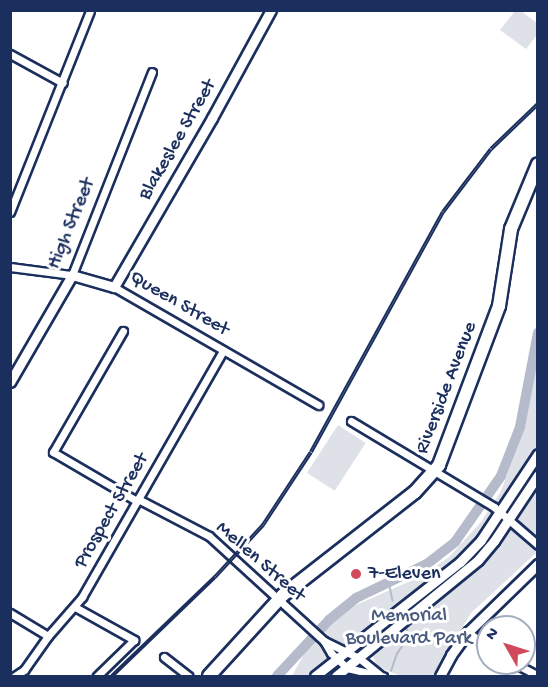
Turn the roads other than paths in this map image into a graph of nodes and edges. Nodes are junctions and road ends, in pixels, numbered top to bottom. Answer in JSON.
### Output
{"nodes":[{"id":1,"x":271,"y":10,"type":"edge"},
{"id":2,"x":90,"y":11,"type":"edge"},
{"id":3,"x":10,"y":54,"type":"edge"},
{"id":4,"x":152,"y":72,"type":"dead end"},
{"id":5,"x":63,"y":83,"type":"junction"},
{"id":6,"x":537,"y":164,"type":"edge"},
{"id":7,"x":12,"y":203,"type":"edge"},
{"id":8,"x":10,"y":212,"type":"edge"},
{"id":9,"x":10,"y":267,"type":"edge"},
{"id":10,"x":72,"y":275,"type":"junction"},
{"id":11,"x":114,"y":287,"type":"junction"},
{"id":12,"x":123,"y":331,"type":"dead end"},
{"id":13,"x":223,"y":351,"type":"junction"},
{"id":14,"x":10,"y":382,"type":"edge"},
{"id":15,"x":318,"y":405,"type":"dead end"},
{"id":16,"x":351,"y":421,"type":"dead end"},
{"id":17,"x":537,"y":454,"type":"edge"},
{"id":18,"x":434,"y":472,"type":"junction"},
{"id":19,"x":537,"y":475,"type":"edge"},
{"id":20,"x":138,"y":500,"type":"junction"},
{"id":21,"x":500,"y":512,"type":"junction"},
{"id":22,"x":508,"y":520,"type":"junction"},
{"id":23,"x":537,"y":545,"type":"edge"},
{"id":24,"x":537,"y":564,"type":"edge"},
{"id":25,"x":279,"y":600,"type":"junction"},
{"id":26,"x":75,"y":607,"type":"junction"},
{"id":27,"x":10,"y":613,"type":"edge"},
{"id":28,"x":468,"y":632,"type":"junction"},
{"id":29,"x":48,"y":636,"type":"junction"},
{"id":30,"x":476,"y":638,"type":"edge"},
{"id":31,"x":324,"y":641,"type":"junction"},
{"id":32,"x":347,"y":651,"type":"junction"},
{"id":33,"x":164,"y":657,"type":"dead end"},
{"id":34,"x":359,"y":658,"type":"junction"},
{"id":35,"x":337,"y":659,"type":"junction"},
{"id":36,"x":347,"y":668,"type":"junction"},
{"id":37,"x":15,"y":676,"type":"edge"},
{"id":38,"x":97,"y":676,"type":"edge"},
{"id":39,"x":188,"y":676,"type":"edge"},
{"id":40,"x":209,"y":676,"type":"edge"},
{"id":41,"x":315,"y":676,"type":"edge"},
{"id":42,"x":336,"y":676,"type":"edge"},
{"id":43,"x":381,"y":676,"type":"edge"},
{"id":44,"x":440,"y":676,"type":"edge"}],
"edges":[{"from":1,"to":11,"type":"main road","name":"Blakeslee Street"},
{"from":2,"to":5,"type":"street"},
{"from":3,"to":5,"type":"street"},
{"from":4,"to":10,"type":"street","name":"High Street"},
{"from":5,"to":7,"type":"street"},
{"from":6,"to":18,"type":"highway","name":"Riverside Avenue"},
{"from":7,"to":8,"type":"street"},
{"from":9,"to":10,"type":"street","name":"Queen Street"},
{"from":10,"to":11,"type":"main road","name":"Queen Street"},
{"from":10,"to":14,"type":"main road","name":"High Street"},
{"from":11,"to":13,"type":"street","name":"Queen Street"},
{"from":12,"to":20,"type":"street","name":"Mellen Street"},
{"from":13,"to":15,"type":"street","name":"Queen Street"},
{"from":13,"to":20,"type":"street","name":"Prospect Street"},
{"from":16,"to":18,"type":"street"},
{"from":17,"to":21,"type":"main road"},
{"from":18,"to":21,"type":"street"},
{"from":18,"to":25,"type":"highway","name":"Riverside Avenue"},
{"from":19,"to":22,"type":"main road"},
{"from":20,"to":25,"type":"street","name":"Mellen Street"},
{"from":20,"to":26,"type":"street","name":"Prospect Street"},
{"from":21,"to":22,"type":"street"},
{"from":21,"to":32,"type":"main road"},
{"from":22,"to":23,"type":"street"},
{"from":22,"to":34,"type":"main road"},
{"from":24,"to":28,"type":"main road"},
{"from":25,"to":31,"type":"street","name":"Mellen Street"},
{"from":25,"to":40,"type":"highway","name":"Riverside Avenue"},
{"from":26,"to":29,"type":"street","name":"Prospect Street"},
{"from":26,"to":38,"type":"street"},
{"from":27,"to":29,"type":"street"},
{"from":28,"to":30,"type":"street"},
{"from":28,"to":44,"type":"main road"},
{"from":29,"to":37,"type":"street","name":"Prospect Street"},
{"from":31,"to":32,"type":"street","name":"Mellen Street"},
{"from":31,"to":35,"type":"street","name":"Mellen Street"},
{"from":32,"to":34,"type":"street","name":"Mellen Street"},
{"from":32,"to":35,"type":"main road"},
{"from":33,"to":39,"type":"street"},
{"from":34,"to":36,"type":"main road"},
{"from":34,"to":43,"type":"street","name":"Mellen Street"},
{"from":35,"to":36,"type":"street","name":"Mellen Street"},
{"from":35,"to":41,"type":"main road"},
{"from":36,"to":42,"type":"main road"},
{"from":36,"to":43,"type":"street","name":"Mellen Street"}]}
